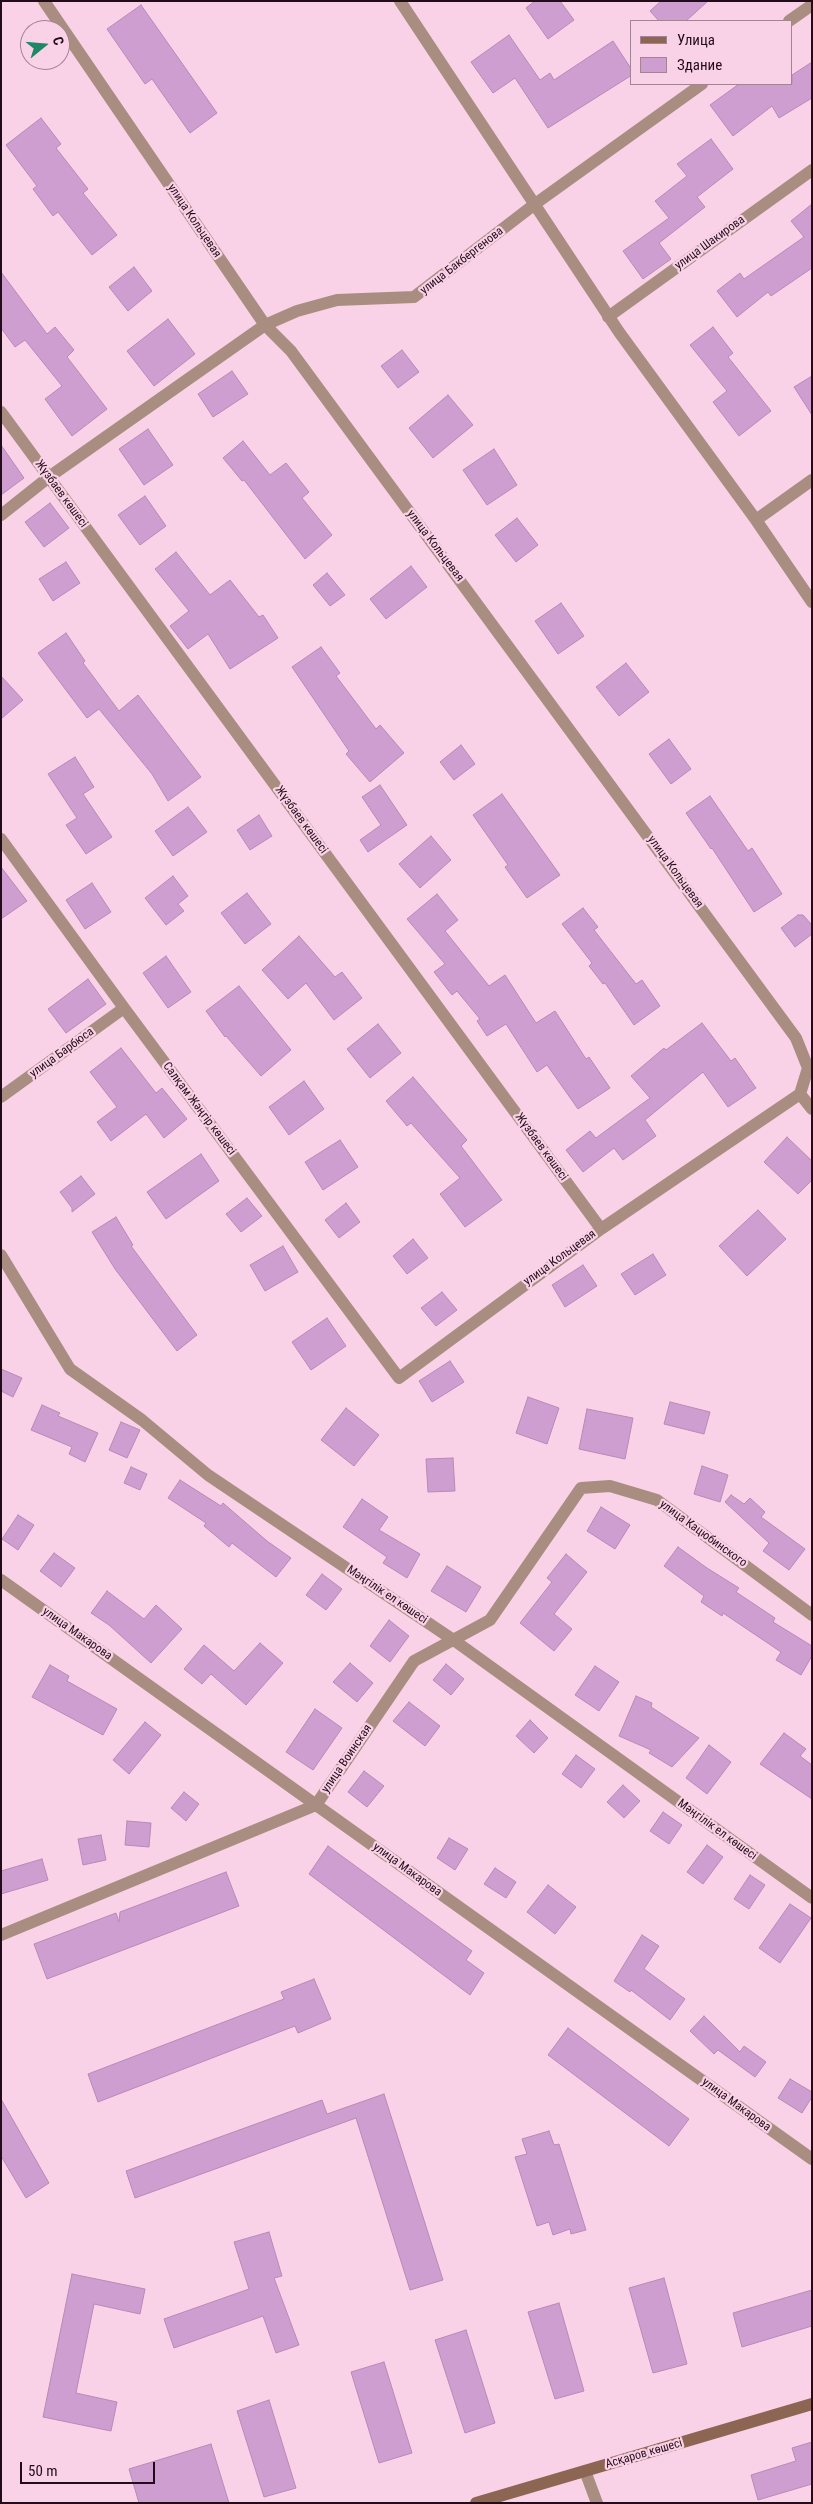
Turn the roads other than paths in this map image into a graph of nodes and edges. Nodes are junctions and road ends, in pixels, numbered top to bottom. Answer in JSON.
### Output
{"nodes":[{"id":1,"x":44,"y":1,"type":"edge"},
{"id":2,"x":407,"y":4,"type":"edge"},
{"id":3,"x":812,"y":4,"type":"edge"},
{"id":4,"x":790,"y":20,"type":"edge"},
{"id":5,"x":701,"y":85,"type":"edge"},
{"id":6,"x":812,"y":170,"type":"edge"},
{"id":7,"x":535,"y":204,"type":"junction"},
{"id":8,"x":608,"y":316,"type":"junction"},
{"id":9,"x":265,"y":326,"type":"junction"},
{"id":10,"x":1,"y":412,"type":"edge"},
{"id":11,"x":49,"y":477,"type":"junction"},
{"id":12,"x":812,"y":480,"type":"edge"},
{"id":13,"x":1,"y":515,"type":"edge"},
{"id":14,"x":756,"y":520,"type":"junction"},
{"id":15,"x":812,"y":602,"type":"edge"},
{"id":16,"x":1,"y":839,"type":"edge"},
{"id":17,"x":124,"y":1008,"type":"junction"},
{"id":18,"x":800,"y":1094,"type":"junction"},
{"id":19,"x":1,"y":1097,"type":"edge"},
{"id":20,"x":812,"y":1109,"type":"edge"},
{"id":21,"x":601,"y":1228,"type":"junction"},
{"id":22,"x":1,"y":1255,"type":"edge"},
{"id":23,"x":399,"y":1378,"type":"joint"},
{"id":24,"x":581,"y":1488,"type":"joint"},
{"id":25,"x":1,"y":1580,"type":"edge"},
{"id":26,"x":812,"y":1615,"type":"edge"},
{"id":27,"x":455,"y":1641,"type":"junction"},
{"id":28,"x":316,"y":1805,"type":"junction"},
{"id":29,"x":812,"y":1898,"type":"edge"},
{"id":30,"x":1,"y":1935,"type":"edge"},
{"id":31,"x":812,"y":2159,"type":"edge"},
{"id":32,"x":812,"y":2404,"type":"edge"},
{"id":33,"x":585,"y":2471,"type":"junction"},
{"id":34,"x":476,"y":2503,"type":"edge"},
{"id":35,"x":597,"y":2503,"type":"edge"}],
"edges":[{"from":1,"to":9,"type":"street","name":"улица Кольцевая"},
{"from":2,"to":7,"type":"street"},
{"from":3,"to":4,"type":"street"},
{"from":5,"to":7,"type":"street","name":"улица Бакбергенова"},
{"from":6,"to":8,"type":"street","name":"улица Шакирова"},
{"from":7,"to":8,"type":"street"},
{"from":7,"to":9,"type":"street","name":"улица Бакбергенова"},
{"from":8,"to":14,"type":"street"},
{"from":9,"to":11,"type":"street","name":"улица Бакбергенова"},
{"from":9,"to":18,"type":"street","name":"улица Кольцевая"},
{"from":10,"to":11,"type":"street","name":"Жүзбаев көшесі"},
{"from":11,"to":13,"type":"street","name":"улица Бакбергенова"},
{"from":11,"to":21,"type":"street","name":"Жүзбаев көшесі"},
{"from":12,"to":14,"type":"street"},
{"from":14,"to":15,"type":"street"},
{"from":16,"to":17,"type":"street","name":"Салқам Жәңгір көшесі"},
{"from":17,"to":19,"type":"street","name":"улица Барбюса"},
{"from":17,"to":23,"type":"street","name":"Салқам Жәңгір көшесі"},
{"from":18,"to":20,"type":"street"},
{"from":18,"to":21,"type":"street","name":"улица Кольцевая"},
{"from":21,"to":23,"type":"street","name":"улица Кольцевая"},
{"from":22,"to":27,"type":"street","name":"Мәңгілік ел көшесі"},
{"from":24,"to":26,"type":"street","name":"улица Кацюбинского"},
{"from":24,"to":27,"type":"street","name":"улица Воинская"},
{"from":25,"to":28,"type":"street","name":"улица Макарова"},
{"from":27,"to":28,"type":"street","name":"улица Воинская"},
{"from":27,"to":29,"type":"street","name":"Мәңгілік ел көшесі"},
{"from":28,"to":30,"type":"street","name":"улица Воинская"},
{"from":28,"to":31,"type":"street","name":"улица Макарова"},
{"from":32,"to":33,"type":"main road","name":"Асқаров көшесі"},
{"from":33,"to":34,"type":"main road","name":"Асқаров көшесі"},
{"from":33,"to":35,"type":"street"}]}
